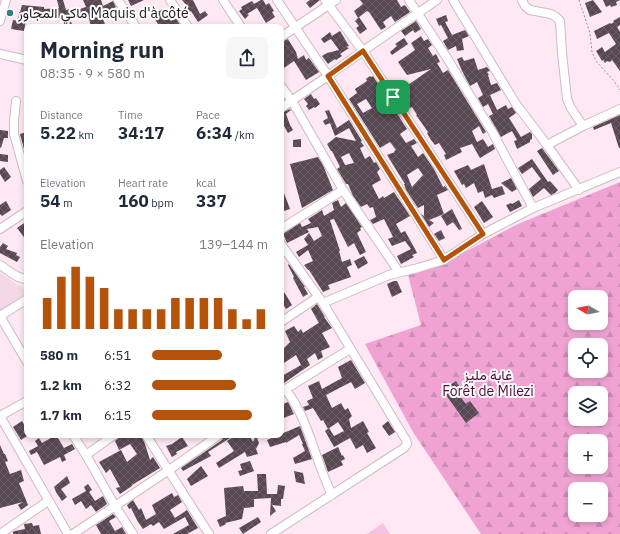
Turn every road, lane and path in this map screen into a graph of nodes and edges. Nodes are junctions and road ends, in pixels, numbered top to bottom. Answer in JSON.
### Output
{"nodes":[{"id":1,"x":6,"y":0,"type":"edge"},
{"id":2,"x":118,"y":0,"type":"edge"},
{"id":3,"x":170,"y":0,"type":"edge"},
{"id":4,"x":223,"y":0,"type":"edge"},
{"id":5,"x":277,"y":0,"type":"edge"},
{"id":6,"x":336,"y":0,"type":"edge"},
{"id":7,"x":409,"y":0,"type":"edge"},
{"id":8,"x":437,"y":0,"type":"edge"},
{"id":9,"x":453,"y":0,"type":"edge"},
{"id":10,"x":522,"y":0,"type":"edge"},
{"id":11,"x":578,"y":0,"type":"edge"},
{"id":12,"x":327,"y":2,"type":"edge"},
{"id":13,"x":418,"y":13,"type":"junction"},
{"id":14,"x":0,"y":21,"type":"edge"},
{"id":15,"x":134,"y":24,"type":"edge"},
{"id":16,"x":186,"y":24,"type":"edge"},
{"id":17,"x":239,"y":24,"type":"edge"},
{"id":18,"x":295,"y":28,"type":"junction"},
{"id":19,"x":284,"y":35,"type":"edge"},
{"id":20,"x":363,"y":51,"type":"junction"},
{"id":21,"x":0,"y":54,"type":"edge"},
{"id":22,"x":24,"y":59,"type":"edge"},
{"id":23,"x":328,"y":76,"type":"junction"},
{"id":24,"x":284,"y":90,"type":"edge"},
{"id":25,"x":620,"y":90,"type":"edge"},
{"id":26,"x":16,"y":101,"type":"dead end"},
{"id":27,"x":292,"y":101,"type":"junction"},
{"id":28,"x":284,"y":106,"type":"edge"},
{"id":29,"x":620,"y":109,"type":"edge"},
{"id":30,"x":583,"y":126,"type":"junction"},
{"id":31,"x":547,"y":145,"type":"junction"},
{"id":32,"x":24,"y":170,"type":"edge"},
{"id":33,"x":620,"y":172,"type":"edge"},
{"id":34,"x":343,"y":190,"type":"junction"},
{"id":35,"x":579,"y":190,"type":"junction"},
{"id":36,"x":533,"y":208,"type":"junction"},
{"id":37,"x":24,"y":213,"type":"edge"},
{"id":38,"x":284,"y":227,"type":"edge"},
{"id":39,"x":0,"y":229,"type":"edge"},
{"id":40,"x":483,"y":234,"type":"junction"},
{"id":41,"x":284,"y":248,"type":"edge"},
{"id":42,"x":444,"y":260,"type":"junction"},
{"id":43,"x":0,"y":265,"type":"edge"},
{"id":44,"x":399,"y":272,"type":"junction"},
{"id":45,"x":24,"y":279,"type":"edge"},
{"id":46,"x":321,"y":300,"type":"junction"},
{"id":47,"x":24,"y":301,"type":"edge"},
{"id":48,"x":0,"y":316,"type":"edge"},
{"id":49,"x":284,"y":320,"type":"edge"},
{"id":50,"x":350,"y":349,"type":"junction"},
{"id":51,"x":24,"y":357,"type":"edge"},
{"id":52,"x":284,"y":389,"type":"edge"},
{"id":53,"x":284,"y":391,"type":"edge"},
{"id":54,"x":24,"y":403,"type":"edge"},
{"id":55,"x":0,"y":416,"type":"edge"},
{"id":56,"x":75,"y":438,"type":"edge"},
{"id":57,"x":110,"y":438,"type":"edge"},
{"id":58,"x":148,"y":438,"type":"edge"},
{"id":59,"x":215,"y":438,"type":"edge"},
{"id":60,"x":86,"y":455,"type":"junction"},
{"id":61,"x":169,"y":470,"type":"junction"},
{"id":62,"x":332,"y":495,"type":"junction"},
{"id":63,"x":48,"y":501,"type":"junction"},
{"id":64,"x":115,"y":506,"type":"junction"},
{"id":65,"x":0,"y":534,"type":"edge"},
{"id":66,"x":68,"y":534,"type":"edge"},
{"id":67,"x":73,"y":534,"type":"edge"},
{"id":68,"x":133,"y":534,"type":"edge"},
{"id":69,"x":209,"y":534,"type":"edge"},
{"id":70,"x":271,"y":534,"type":"edge"}],
"edges":[{"from":1,"to":14,"type":"street"},
{"from":2,"to":15,"type":"street"},
{"from":3,"to":16,"type":"street"},
{"from":4,"to":17,"type":"street"},
{"from":5,"to":18,"type":"street"},
{"from":6,"to":12,"type":"street"},
{"from":7,"to":13,"type":"street"},
{"from":8,"to":13,"type":"street"},
{"from":9,"to":31,"type":"street"},
{"from":10,"to":30,"type":"street"},
{"from":11,"to":25,"type":"path"},
{"from":12,"to":18,"type":"street"},
{"from":12,"to":20,"type":"street"},
{"from":13,"to":20,"type":"street"},
{"from":13,"to":36,"type":"street"},
{"from":18,"to":19,"type":"street"},
{"from":18,"to":23,"type":"street"},
{"from":20,"to":23,"type":"street"},
{"from":20,"to":40,"type":"street"},
{"from":21,"to":22,"type":"street"},
{"from":23,"to":27,"type":"street"},
{"from":23,"to":42,"type":"street"},
{"from":24,"to":27,"type":"street"},
{"from":26,"to":32,"type":"street"},
{"from":27,"to":28,"type":"street"},
{"from":27,"to":34,"type":"street"},
{"from":29,"to":30,"type":"street"},
{"from":30,"to":31,"type":"street"},
{"from":31,"to":35,"type":"street"},
{"from":33,"to":35,"type":"street"},
{"from":34,"to":38,"type":"street"},
{"from":34,"to":44,"type":"street"},
{"from":35,"to":36,"type":"street"},
{"from":36,"to":40,"type":"street"},
{"from":37,"to":39,"type":"street"},
{"from":40,"to":42,"type":"street"},
{"from":41,"to":46,"type":"street"},
{"from":42,"to":44,"type":"street"},
{"from":43,"to":45,"type":"street"},
{"from":44,"to":46,"type":"street"},
{"from":46,"to":49,"type":"street"},
{"from":46,"to":50,"type":"street"},
{"from":47,"to":48,"type":"street"},
{"from":48,"to":51,"type":"street"},
{"from":50,"to":52,"type":"street"},
{"from":50,"to":62,"type":"street"},
{"from":53,"to":62,"type":"street"},
{"from":54,"to":55,"type":"street"},
{"from":55,"to":63,"type":"street"},
{"from":56,"to":60,"type":"street"},
{"from":57,"to":60,"type":"street"},
{"from":58,"to":61,"type":"street"},
{"from":59,"to":61,"type":"street"},
{"from":60,"to":64,"type":"street"},
{"from":61,"to":64,"type":"street"},
{"from":61,"to":69,"type":"street"},
{"from":62,"to":70,"type":"street"},
{"from":63,"to":65,"type":"street"},
{"from":63,"to":66,"type":"street"},
{"from":64,"to":67,"type":"street"},
{"from":64,"to":68,"type":"street"}]}
